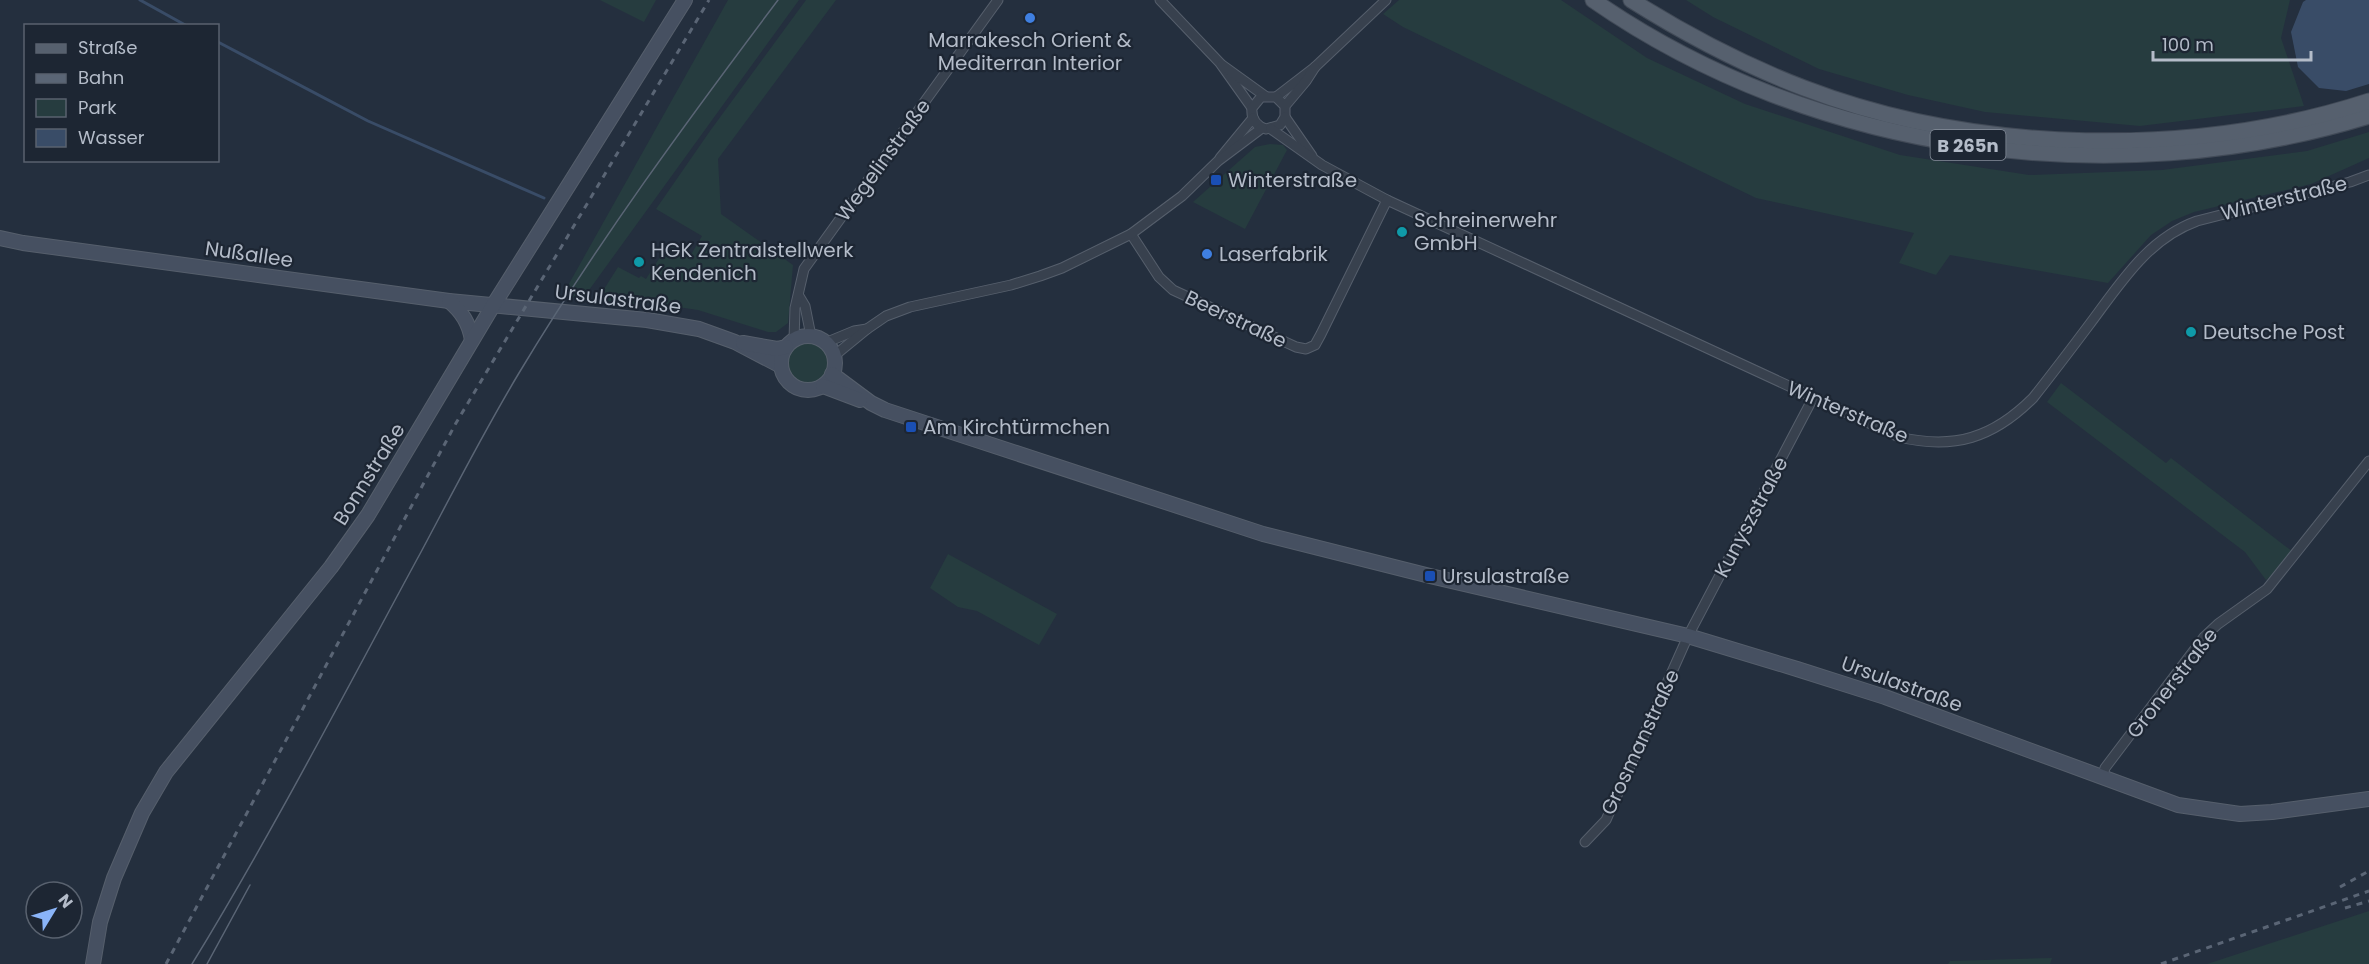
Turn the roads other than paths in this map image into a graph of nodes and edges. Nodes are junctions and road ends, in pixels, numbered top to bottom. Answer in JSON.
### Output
{"nodes":[{"id":1,"x":685,"y":0,"type":"edge"},
{"id":2,"x":998,"y":0,"type":"edge"},
{"id":3,"x":1160,"y":0,"type":"edge"},
{"id":4,"x":1386,"y":0,"type":"edge"},
{"id":5,"x":1593,"y":0,"type":"edge"},
{"id":6,"x":1631,"y":0,"type":"edge"},
{"id":7,"x":1220,"y":63,"type":"junction"},
{"id":8,"x":1315,"y":67,"type":"junction"},
{"id":9,"x":1265,"y":96,"type":"junction"},
{"id":10,"x":1276,"y":97,"type":"junction"},
{"id":11,"x":2369,"y":101,"type":"edge"},
{"id":12,"x":1285,"y":105,"type":"junction"},
{"id":13,"x":1252,"y":113,"type":"junction"},
{"id":14,"x":2369,"y":116,"type":"edge"},
{"id":15,"x":1286,"y":117,"type":"junction"},
{"id":16,"x":1266,"y":129,"type":"junction"},
{"id":17,"x":1314,"y":159,"type":"junction"},
{"id":18,"x":1218,"y":161,"type":"junction"},
{"id":19,"x":2369,"y":175,"type":"edge"},
{"id":20,"x":1387,"y":200,"type":"junction"},
{"id":21,"x":1131,"y":234,"type":"junction"},
{"id":22,"x":0,"y":237,"type":"edge"},
{"id":23,"x":799,"y":296,"type":"junction"},
{"id":24,"x":449,"y":301,"type":"junction"},
{"id":25,"x":494,"y":304,"type":"junction"},
{"id":26,"x":867,"y":329,"type":"junction"},
{"id":27,"x":811,"y":336,"type":"junction"},
{"id":28,"x":472,"y":340,"type":"junction"},
{"id":29,"x":735,"y":342,"type":"junction"},
{"id":30,"x":790,"y":343,"type":"junction"},
{"id":31,"x":825,"y":343,"type":"junction"},
{"id":32,"x":834,"y":356,"type":"junction"},
{"id":33,"x":781,"y":366,"type":"junction"},
{"id":34,"x":832,"y":374,"type":"junction"},
{"id":35,"x":823,"y":386,"type":"junction"},
{"id":36,"x":1813,"y":398,"type":"junction"},
{"id":37,"x":870,"y":403,"type":"junction"},
{"id":38,"x":2369,"y":461,"type":"edge"},
{"id":39,"x":1688,"y":636,"type":"junction"},
{"id":40,"x":2102,"y":777,"type":"junction"},
{"id":41,"x":2369,"y":799,"type":"edge"},
{"id":42,"x":1585,"y":842,"type":"dead end"},
{"id":43,"x":93,"y":964,"type":"edge"}],
"edges":[{"from":1,"to":25,"type":"street","name":"Bonnstraße"},
{"from":2,"to":23,"type":"street","name":"Wegelinstraße"},
{"from":3,"to":7,"type":"street"},
{"from":4,"to":8,"type":"street"},
{"from":5,"to":14,"type":"main road","number":"B 265n"},
{"from":6,"to":11,"type":"main road","number":"B 265n"},
{"from":7,"to":9,"type":"street"},
{"from":7,"to":13,"type":"street"},
{"from":8,"to":10,"type":"street"},
{"from":8,"to":12,"type":"street"},
{"from":9,"to":10,"type":"street"},
{"from":9,"to":13,"type":"street"},
{"from":10,"to":12,"type":"street"},
{"from":12,"to":15,"type":"street"},
{"from":13,"to":16,"type":"street"},
{"from":13,"to":18,"type":"street"},
{"from":15,"to":16,"type":"street"},
{"from":15,"to":17,"type":"street","name":"Winterstraße"},
{"from":16,"to":17,"type":"street","name":"Winterstraße"},
{"from":16,"to":18,"type":"street"},
{"from":17,"to":20,"type":"street","name":"Winterstraße"},
{"from":18,"to":21,"type":"street"},
{"from":19,"to":36,"type":"street","name":"Winterstraße"},
{"from":20,"to":21,"type":"street","name":"Beerstraße"},
{"from":20,"to":36,"type":"street","name":"Winterstraße"},
{"from":21,"to":26,"type":"street"},
{"from":22,"to":24,"type":"street","name":"Nußallee"},
{"from":23,"to":27,"type":"street"},
{"from":23,"to":30,"type":"street","name":"Wegelinstraße"},
{"from":24,"to":25,"type":"street","name":"Nußallee"},
{"from":24,"to":28,"type":"street"},
{"from":25,"to":28,"type":"street","name":"Bonnstraße"},
{"from":25,"to":29,"type":"street","name":"Ursulastraße"},
{"from":26,"to":31,"type":"street"},
{"from":26,"to":32,"type":"street"},
{"from":27,"to":30,"type":"street","name":"Ursulastraße"},
{"from":27,"to":31,"type":"street"},
{"from":28,"to":43,"type":"street","name":"Bonnstraße"},
{"from":29,"to":30,"type":"street","name":"Ursulastraße"},
{"from":29,"to":33,"type":"street","name":"Ursulastraße"},
{"from":30,"to":33,"type":"street"},
{"from":31,"to":32,"type":"street"},
{"from":32,"to":34,"type":"street"},
{"from":33,"to":35,"type":"street","name":"Ursulastraße"},
{"from":34,"to":35,"type":"street"},
{"from":34,"to":37,"type":"street","name":"Ursulastraße"},
{"from":35,"to":37,"type":"street","name":"Ursulastraße"},
{"from":36,"to":39,"type":"street","name":"Kunyszstraße"},
{"from":37,"to":39,"type":"street","name":"Ursulastraße"},
{"from":38,"to":40,"type":"street","name":"Gronerstraße"},
{"from":39,"to":40,"type":"street","name":"Ursulastraße"},
{"from":39,"to":42,"type":"street","name":"Grosmanstraße"},
{"from":40,"to":41,"type":"street","name":"Ursulastraße"}]}
